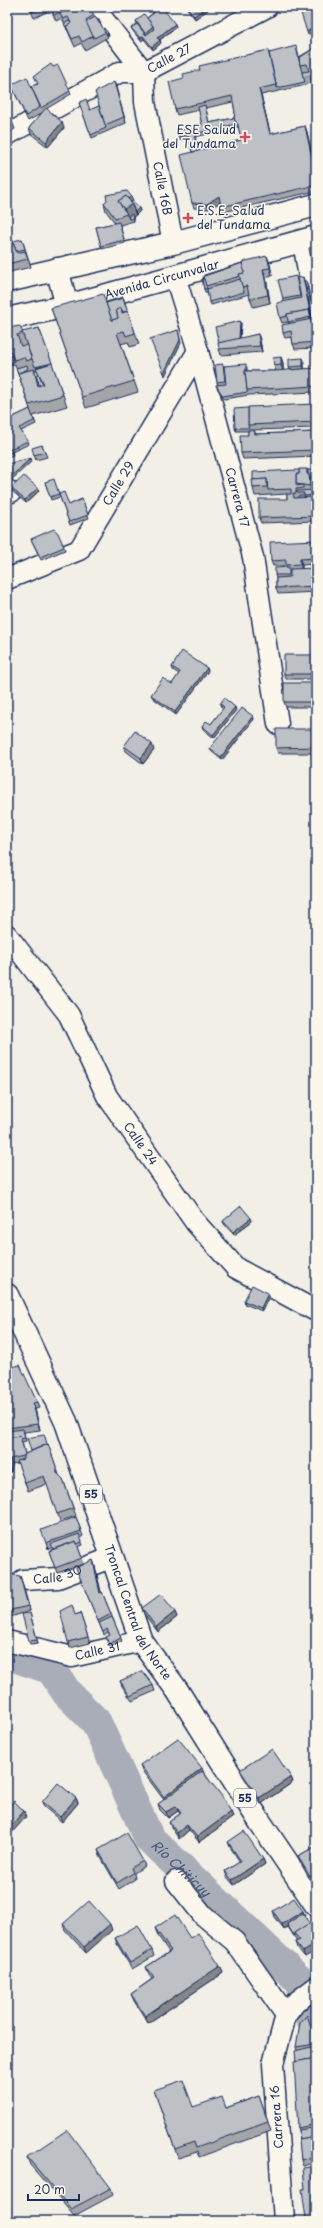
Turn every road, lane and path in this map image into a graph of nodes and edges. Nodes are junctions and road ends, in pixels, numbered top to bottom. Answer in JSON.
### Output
{"nodes":[{"id":1,"x":94,"y":7,"type":"edge"},
{"id":2,"x":258,"y":9,"type":"edge"},
{"id":3,"x":144,"y":72,"type":"junction"},
{"id":4,"x":7,"y":135,"type":"edge"},
{"id":5,"x":316,"y":205,"type":"edge"},
{"id":6,"x":309,"y":239,"type":"edge"},
{"id":7,"x":173,"y":243,"type":"junction"},
{"id":8,"x":57,"y":269,"type":"junction"},
{"id":9,"x":175,"y":276,"type":"junction"},
{"id":10,"x":7,"y":281,"type":"edge"},
{"id":11,"x":67,"y":306,"type":"junction"},
{"id":12,"x":7,"y":319,"type":"edge"},
{"id":13,"x":316,"y":320,"type":"edge"},
{"id":14,"x":198,"y":351,"type":"junction"},
{"id":15,"x":7,"y":579,"type":"edge"},
{"id":16,"x":278,"y":724,"type":"dead end"},
{"id":17,"x":7,"y":936,"type":"edge"},
{"id":18,"x":7,"y":1295,"type":"edge"},
{"id":19,"x":316,"y":1311,"type":"edge"},
{"id":20,"x":112,"y":1558,"type":"junction"},
{"id":21,"x":23,"y":1580,"type":"edge"},
{"id":22,"x":7,"y":1641,"type":"edge"},
{"id":23,"x":141,"y":1641,"type":"junction"},
{"id":24,"x":176,"y":1881,"type":"dead end"},
{"id":25,"x":316,"y":1905,"type":"edge"},
{"id":26,"x":316,"y":1987,"type":"edge"},
{"id":27,"x":291,"y":2009,"type":"junction"},
{"id":28,"x":284,"y":2221,"type":"edge"}],
"edges":[{"from":1,"to":3,"type":"street"},
{"from":2,"to":3,"type":"street","name":"Calle 27"},
{"from":3,"to":4,"type":"street","name":"Calle 27"},
{"from":3,"to":7,"type":"street","name":"Calle 16B"},
{"from":5,"to":7,"type":"main road"},
{"from":6,"to":9,"type":"main road","name":"Avenida Circunvalar"},
{"from":6,"to":13,"type":"street"},
{"from":7,"to":8,"type":"main road"},
{"from":8,"to":10,"type":"main road"},
{"from":8,"to":11,"type":"main road"},
{"from":9,"to":11,"type":"main road","name":"Avenida Circunvalar"},
{"from":9,"to":14,"type":"street","name":"Carrera 17"},
{"from":11,"to":12,"type":"main road","name":"Avenida Circunvalar"},
{"from":14,"to":15,"type":"street","name":"Calle 29"},
{"from":14,"to":16,"type":"street","name":"Carrera 17"},
{"from":17,"to":19,"type":"street","name":"Calle 24"},
{"from":18,"to":20,"type":"main road","name":"Troncal Central del Norte","number":"55"},
{"from":20,"to":21,"type":"street","name":"Calle 30"},
{"from":20,"to":23,"type":"main road","name":"Troncal Central del Norte","number":"55"},
{"from":22,"to":23,"type":"street","name":"Calle 31"},
{"from":23,"to":25,"type":"main road","name":"Troncal Central del Norte","number":"55"},
{"from":24,"to":27,"type":"street"},
{"from":26,"to":27,"type":"street"},
{"from":27,"to":28,"type":"street","name":"Carrera 16"}]}
